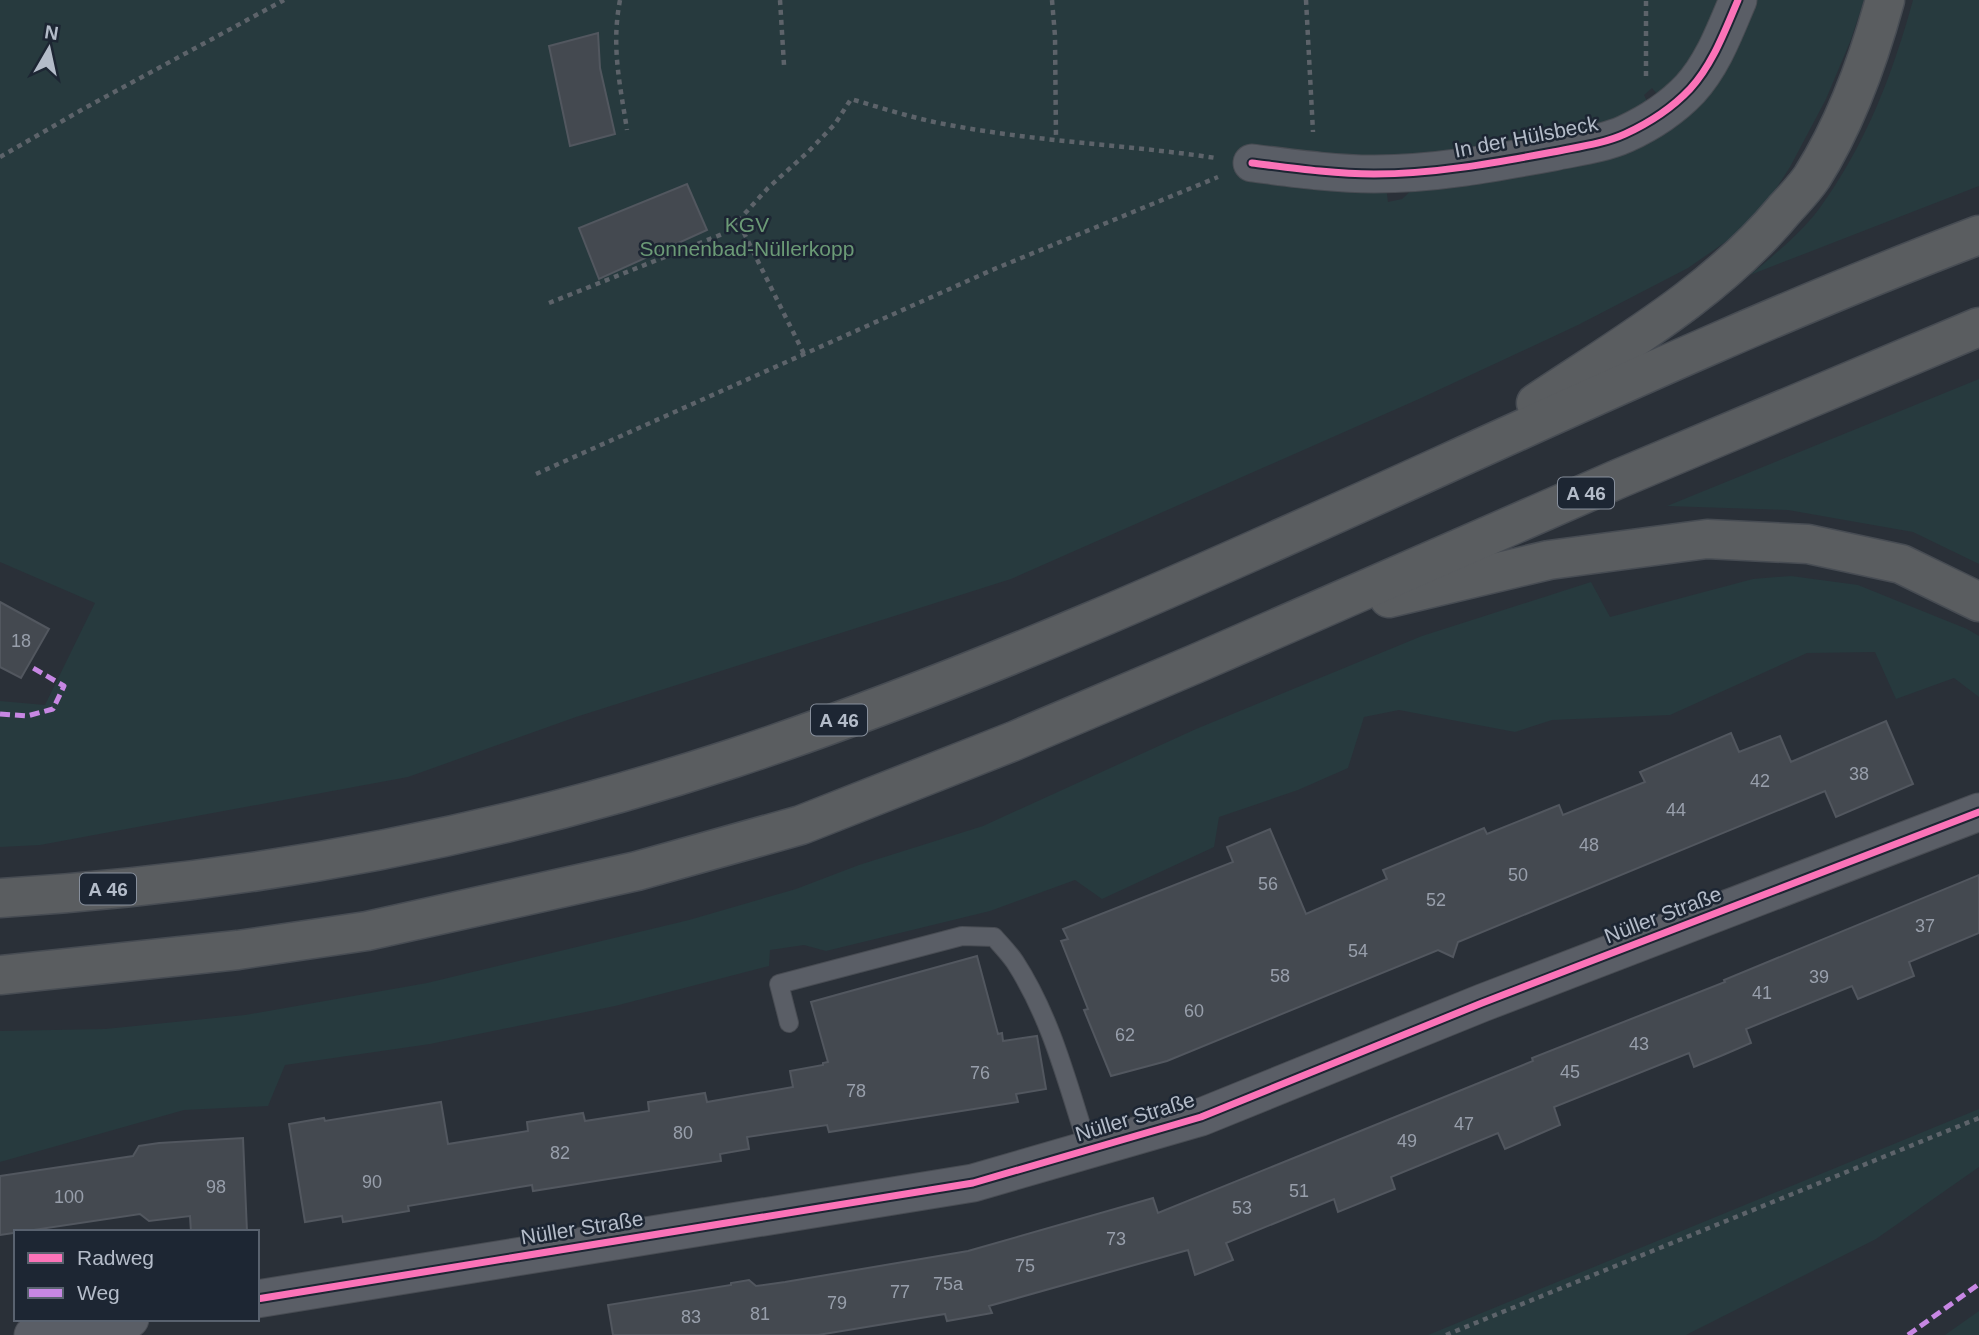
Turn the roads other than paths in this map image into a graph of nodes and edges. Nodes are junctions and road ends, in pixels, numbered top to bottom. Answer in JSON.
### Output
{"nodes":[{"id":1,"x":1738,"y":0,"type":"edge"},
{"id":2,"x":1885,"y":0,"type":"edge"},
{"id":3,"x":1252,"y":163,"type":"road end"},
{"id":4,"x":1979,"y":235,"type":"edge"},
{"id":5,"x":1979,"y":327,"type":"edge"},
{"id":6,"x":1433,"y":470,"type":"junction"},
{"id":7,"x":1979,"y":602,"type":"edge"},
{"id":8,"x":1195,"y":664,"type":"junction"},
{"id":9,"x":1979,"y":812,"type":"edge"},
{"id":10,"x":0,"y":898,"type":"edge"},
{"id":11,"x":0,"y":975,"type":"edge"},
{"id":12,"x":789,"y":1023,"type":"dead end"},
{"id":13,"x":1089,"y":1150,"type":"junction"},
{"id":14,"x":259,"y":1299,"type":"edge"},
{"id":15,"x":118,"y":1321,"type":"edge"},
{"id":16,"x":33,"y":1335,"type":"edge"}],
"edges":[{"from":1,"to":3,"type":"street","name":"In der Hülsbeck"},
{"from":2,"to":6,"type":"highway"},
{"from":4,"to":6,"type":"highway","number":"A 46"},
{"from":5,"to":8,"type":"highway","number":"A 46"},
{"from":6,"to":10,"type":"highway","number":"A 46"},
{"from":7,"to":8,"type":"highway"},
{"from":8,"to":11,"type":"highway","number":"A 46"},
{"from":9,"to":13,"type":"street","name":"Nüller Straße"},
{"from":12,"to":13,"type":"lane"},
{"from":13,"to":14,"type":"street","name":"Nüller Straße"},
{"from":15,"to":16,"type":"street"}]}
